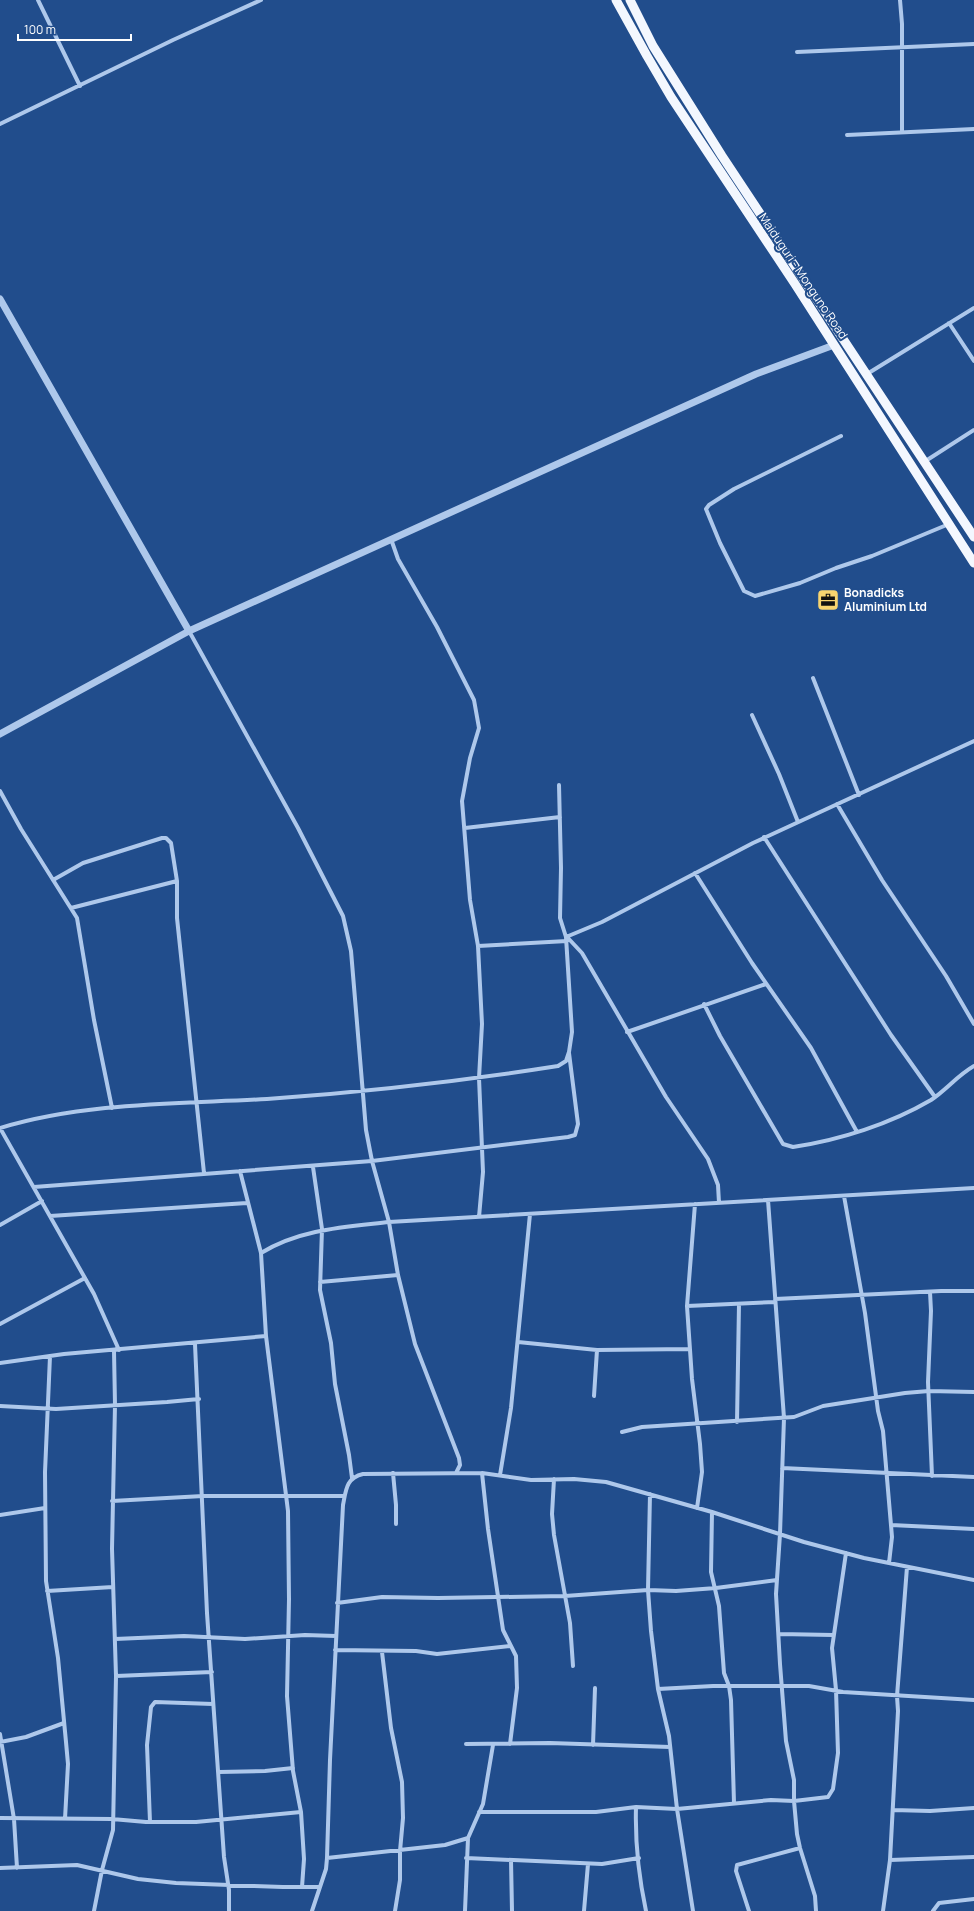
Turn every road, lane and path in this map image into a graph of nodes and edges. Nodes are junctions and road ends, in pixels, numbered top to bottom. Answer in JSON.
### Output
{"nodes":[{"id":1,"x":38,"y":0,"type":"edge"},
{"id":2,"x":261,"y":0,"type":"edge"},
{"id":3,"x":616,"y":0,"type":"edge"},
{"id":4,"x":630,"y":0,"type":"edge"},
{"id":5,"x":900,"y":0,"type":"edge"},
{"id":6,"x":974,"y":44,"type":"edge"},
{"id":7,"x":902,"y":46,"type":"junction"},
{"id":8,"x":797,"y":52,"type":"dead end"},
{"id":9,"x":80,"y":86,"type":"junction"},
{"id":10,"x":0,"y":124,"type":"edge"},
{"id":11,"x":974,"y":129,"type":"edge"},
{"id":12,"x":902,"y":132,"type":"junction"},
{"id":13,"x":847,"y":135,"type":"dead end"},
{"id":14,"x":0,"y":299,"type":"edge"},
{"id":15,"x":974,"y":308,"type":"edge"},
{"id":16,"x":949,"y":323,"type":"junction"},
{"id":17,"x":834,"y":344,"type":"junction"},
{"id":18,"x":974,"y":361,"type":"edge"},
{"id":19,"x":866,"y":375,"type":"junction"},
{"id":20,"x":974,"y":430,"type":"edge"},
{"id":21,"x":840,"y":436,"type":"dead end"},
{"id":22,"x":924,"y":462,"type":"junction"},
{"id":23,"x":949,"y":524,"type":"junction"},
{"id":24,"x":974,"y":537,"type":"edge"},
{"id":25,"x":392,"y":539,"type":"junction"},
{"id":26,"x":974,"y":563,"type":"edge"},
{"id":27,"x":189,"y":630,"type":"junction"},
{"id":28,"x":813,"y":678,"type":"dead end"},
{"id":29,"x":752,"y":715,"type":"dead end"},
{"id":30,"x":0,"y":734,"type":"edge"},
{"id":31,"x":974,"y":741,"type":"edge"},
{"id":32,"x":558,"y":785,"type":"dead end"},
{"id":33,"x":0,"y":790,"type":"edge"},
{"id":34,"x":859,"y":795,"type":"junction"},
{"id":35,"x":837,"y":804,"type":"junction"},
{"id":36,"x":560,"y":817,"type":"junction"},
{"id":37,"x":798,"y":822,"type":"junction"},
{"id":38,"x":464,"y":828,"type":"junction"},
{"id":39,"x":764,"y":837,"type":"junction"},
{"id":40,"x":695,"y":873,"type":"junction"},
{"id":41,"x":53,"y":880,"type":"junction"},
{"id":42,"x":178,"y":881,"type":"junction"},
{"id":43,"x":71,"y":908,"type":"junction"},
{"id":44,"x":567,"y":939,"type":"junction"},
{"id":45,"x":478,"y":946,"type":"junction"},
{"id":46,"x":766,"y":984,"type":"junction"},
{"id":47,"x":704,"y":1004,"type":"junction"},
{"id":48,"x":974,"y":1024,"type":"edge"},
{"id":49,"x":627,"y":1032,"type":"junction"},
{"id":50,"x":569,"y":1052,"type":"junction"},
{"id":51,"x":974,"y":1066,"type":"edge"},
{"id":52,"x":479,"y":1078,"type":"junction"},
{"id":53,"x":363,"y":1091,"type":"junction"},
{"id":54,"x":934,"y":1097,"type":"junction"},
{"id":55,"x":196,"y":1103,"type":"junction"},
{"id":56,"x":112,"y":1108,"type":"junction"},
{"id":57,"x":0,"y":1128,"type":"edge"},
{"id":58,"x":857,"y":1132,"type":"junction"},
{"id":59,"x":483,"y":1148,"type":"junction"},
{"id":60,"x":372,"y":1161,"type":"junction"},
{"id":61,"x":313,"y":1167,"type":"junction"},
{"id":62,"x":240,"y":1171,"type":"junction"},
{"id":63,"x":204,"y":1173,"type":"junction"},
{"id":64,"x":34,"y":1187,"type":"junction"},
{"id":65,"x":974,"y":1188,"type":"edge"},
{"id":66,"x":844,"y":1196,"type":"junction"},
{"id":67,"x":768,"y":1200,"type":"junction"},
{"id":68,"x":42,"y":1201,"type":"junction"},
{"id":69,"x":719,"y":1203,"type":"junction"},
{"id":70,"x":247,"y":1204,"type":"junction"},
{"id":71,"x":695,"y":1204,"type":"junction"},
{"id":72,"x":530,"y":1214,"type":"junction"},
{"id":73,"x":50,"y":1216,"type":"junction"},
{"id":74,"x":479,"y":1217,"type":"junction"},
{"id":75,"x":389,"y":1222,"type":"junction"},
{"id":76,"x":0,"y":1225,"type":"edge"},
{"id":77,"x":322,"y":1229,"type":"junction"},
{"id":78,"x":261,"y":1253,"type":"junction"},
{"id":79,"x":398,"y":1275,"type":"junction"},
{"id":80,"x":84,"y":1278,"type":"junction"},
{"id":81,"x":320,"y":1282,"type":"junction"},
{"id":82,"x":974,"y":1291,"type":"edge"},
{"id":83,"x":930,"y":1292,"type":"junction"},
{"id":84,"x":862,"y":1296,"type":"junction"},
{"id":85,"x":775,"y":1301,"type":"junction"},
{"id":86,"x":739,"y":1304,"type":"junction"},
{"id":87,"x":687,"y":1306,"type":"junction"},
{"id":88,"x":0,"y":1324,"type":"edge"},
{"id":89,"x":266,"y":1336,"type":"junction"},
{"id":90,"x":518,"y":1342,"type":"junction"},
{"id":91,"x":196,"y":1344,"type":"junction"},
{"id":92,"x":690,"y":1349,"type":"junction"},
{"id":93,"x":119,"y":1350,"type":"junction"},
{"id":94,"x":597,"y":1350,"type":"junction"},
{"id":95,"x":114,"y":1351,"type":"junction"},
{"id":96,"x":50,"y":1356,"type":"junction"},
{"id":97,"x":0,"y":1363,"type":"edge"},
{"id":98,"x":929,"y":1391,"type":"junction"},
{"id":99,"x":974,"y":1392,"type":"edge"},
{"id":100,"x":594,"y":1396,"type":"dead end"},
{"id":101,"x":877,"y":1398,"type":"junction"},
{"id":102,"x":199,"y":1399,"type":"junction"},
{"id":103,"x":115,"y":1405,"type":"junction"},
{"id":104,"x":0,"y":1406,"type":"edge"},
{"id":105,"x":48,"y":1408,"type":"junction"},
{"id":106,"x":784,"y":1418,"type":"junction"},
{"id":107,"x":698,"y":1422,"type":"junction"},
{"id":108,"x":737,"y":1422,"type":"junction"},
{"id":109,"x":622,"y":1432,"type":"dead end"},
{"id":110,"x":782,"y":1468,"type":"junction"},
{"id":111,"x":456,"y":1472,"type":"junction"},
{"id":112,"x":392,"y":1473,"type":"junction"},
{"id":113,"x":482,"y":1473,"type":"junction"},
{"id":114,"x":886,"y":1473,"type":"junction"},
{"id":115,"x":500,"y":1475,"type":"junction"},
{"id":116,"x":932,"y":1476,"type":"junction"},
{"id":117,"x":974,"y":1477,"type":"edge"},
{"id":118,"x":352,"y":1478,"type":"junction"},
{"id":119,"x":554,"y":1479,"type":"junction"},
{"id":120,"x":650,"y":1494,"type":"junction"},
{"id":121,"x":203,"y":1496,"type":"junction"},
{"id":122,"x":344,"y":1496,"type":"junction"},
{"id":123,"x":286,"y":1497,"type":"junction"},
{"id":124,"x":112,"y":1501,"type":"junction"},
{"id":125,"x":45,"y":1508,"type":"junction"},
{"id":126,"x":697,"y":1508,"type":"junction"},
{"id":127,"x":712,"y":1512,"type":"junction"},
{"id":128,"x":0,"y":1515,"type":"edge"},
{"id":129,"x":396,"y":1524,"type":"dead end"},
{"id":130,"x":890,"y":1525,"type":"junction"},
{"id":131,"x":974,"y":1529,"type":"edge"},
{"id":132,"x":780,"y":1534,"type":"junction"},
{"id":133,"x":846,"y":1553,"type":"junction"},
{"id":134,"x":889,"y":1563,"type":"junction"},
{"id":135,"x":907,"y":1567,"type":"junction"},
{"id":136,"x":777,"y":1580,"type":"junction"},
{"id":137,"x":974,"y":1580,"type":"edge"},
{"id":138,"x":113,"y":1587,"type":"junction"},
{"id":139,"x":716,"y":1588,"type":"junction"},
{"id":140,"x":648,"y":1590,"type":"junction"},
{"id":141,"x":47,"y":1591,"type":"junction"},
{"id":142,"x":498,"y":1596,"type":"junction"},
{"id":143,"x":565,"y":1596,"type":"junction"},
{"id":144,"x":337,"y":1603,"type":"junction"},
{"id":145,"x":779,"y":1634,"type":"junction"},
{"id":146,"x":833,"y":1635,"type":"junction"},
{"id":147,"x":210,"y":1636,"type":"junction"},
{"id":148,"x":336,"y":1636,"type":"junction"},
{"id":149,"x":288,"y":1637,"type":"junction"},
{"id":150,"x":115,"y":1639,"type":"junction"},
{"id":151,"x":511,"y":1646,"type":"junction"},
{"id":152,"x":335,"y":1650,"type":"junction"},
{"id":153,"x":382,"y":1652,"type":"junction"},
{"id":154,"x":573,"y":1666,"type":"dead end"},
{"id":155,"x":212,"y":1672,"type":"junction"},
{"id":156,"x":116,"y":1676,"type":"junction"},
{"id":157,"x":729,"y":1686,"type":"junction"},
{"id":158,"x":783,"y":1686,"type":"junction"},
{"id":159,"x":595,"y":1688,"type":"dead end"},
{"id":160,"x":658,"y":1689,"type":"junction"},
{"id":161,"x":836,"y":1690,"type":"junction"},
{"id":162,"x":897,"y":1696,"type":"junction"},
{"id":163,"x":974,"y":1700,"type":"edge"},
{"id":164,"x":213,"y":1704,"type":"junction"},
{"id":165,"x":64,"y":1723,"type":"junction"},
{"id":166,"x":0,"y":1734,"type":"edge"},
{"id":167,"x":1,"y":1742,"type":"edge"},
{"id":168,"x":466,"y":1744,"type":"dead end"},
{"id":169,"x":492,"y":1744,"type":"junction"},
{"id":170,"x":510,"y":1744,"type":"junction"},
{"id":171,"x":593,"y":1745,"type":"junction"},
{"id":172,"x":670,"y":1747,"type":"junction"},
{"id":173,"x":293,"y":1768,"type":"junction"},
{"id":174,"x":219,"y":1772,"type":"junction"},
{"id":175,"x":794,"y":1801,"type":"junction"},
{"id":176,"x":734,"y":1803,"type":"junction"},
{"id":177,"x":636,"y":1807,"type":"junction"},
{"id":178,"x":677,"y":1808,"type":"junction"},
{"id":179,"x":974,"y":1808,"type":"edge"},
{"id":180,"x":893,"y":1810,"type":"junction"},
{"id":181,"x":301,"y":1812,"type":"junction"},
{"id":182,"x":479,"y":1812,"type":"junction"},
{"id":183,"x":0,"y":1818,"type":"edge"},
{"id":184,"x":14,"y":1819,"type":"junction"},
{"id":185,"x":65,"y":1819,"type":"junction"},
{"id":186,"x":112,"y":1819,"type":"junction"},
{"id":187,"x":222,"y":1821,"type":"junction"},
{"id":188,"x":150,"y":1822,"type":"junction"},
{"id":189,"x":468,"y":1838,"type":"junction"},
{"id":190,"x":800,"y":1848,"type":"junction"},
{"id":191,"x":400,"y":1851,"type":"junction"},
{"id":192,"x":974,"y":1857,"type":"edge"},
{"id":193,"x":327,"y":1858,"type":"junction"},
{"id":194,"x":466,"y":1858,"type":"junction"},
{"id":195,"x":639,"y":1858,"type":"junction"},
{"id":196,"x":511,"y":1860,"type":"junction"},
{"id":197,"x":890,"y":1860,"type":"junction"},
{"id":198,"x":588,"y":1864,"type":"junction"},
{"id":199,"x":0,"y":1868,"type":"edge"},
{"id":200,"x":17,"y":1868,"type":"junction"},
{"id":201,"x":102,"y":1870,"type":"junction"},
{"id":202,"x":228,"y":1885,"type":"junction"},
{"id":203,"x":302,"y":1887,"type":"junction"},
{"id":204,"x":320,"y":1887,"type":"junction"},
{"id":205,"x":974,"y":1899,"type":"edge"},
{"id":206,"x":94,"y":1911,"type":"edge"},
{"id":207,"x":229,"y":1911,"type":"edge"},
{"id":208,"x":312,"y":1911,"type":"edge"},
{"id":209,"x":395,"y":1911,"type":"edge"},
{"id":210,"x":465,"y":1911,"type":"edge"},
{"id":211,"x":512,"y":1911,"type":"edge"},
{"id":212,"x":584,"y":1911,"type":"edge"},
{"id":213,"x":646,"y":1911,"type":"edge"},
{"id":214,"x":693,"y":1911,"type":"edge"},
{"id":215,"x":750,"y":1911,"type":"edge"},
{"id":216,"x":816,"y":1911,"type":"edge"},
{"id":217,"x":883,"y":1911,"type":"edge"},
{"id":218,"x":933,"y":1911,"type":"edge"}],
"edges":[{"from":1,"to":9,"type":"street"},
{"from":2,"to":9,"type":"street"},
{"from":3,"to":17,"type":"main road","name":"Maiduguri - Monguno Road"},
{"from":4,"to":19,"type":"main road","name":"Maiduguri - Monguno Road"},
{"from":5,"to":7,"type":"street"},
{"from":6,"to":7,"type":"street"},
{"from":7,"to":8,"type":"street"},
{"from":7,"to":12,"type":"street"},
{"from":9,"to":10,"type":"street"},
{"from":11,"to":12,"type":"street"},
{"from":12,"to":13,"type":"street"},
{"from":14,"to":27,"type":"street"},
{"from":15,"to":16,"type":"street"},
{"from":16,"to":18,"type":"street"},
{"from":16,"to":19,"type":"street"},
{"from":17,"to":23,"type":"main road","name":"Maiduguri - Monguno Road"},
{"from":17,"to":25,"type":"street"},
{"from":19,"to":22,"type":"main road","name":"Maiduguri - Monguno Road"},
{"from":20,"to":22,"type":"street"},
{"from":21,"to":23,"type":"street"},
{"from":22,"to":24,"type":"main road","name":"Maiduguri - Monguno Road"},
{"from":23,"to":26,"type":"main road","name":"Maiduguri - Monguno Road"},
{"from":25,"to":27,"type":"street"},
{"from":25,"to":38,"type":"street"},
{"from":27,"to":30,"type":"street"},
{"from":27,"to":53,"type":"street"},
{"from":28,"to":34,"type":"street"},
{"from":29,"to":37,"type":"street"},
{"from":31,"to":34,"type":"street"},
{"from":32,"to":36,"type":"street"},
{"from":33,"to":41,"type":"street"},
{"from":34,"to":35,"type":"street"},
{"from":35,"to":37,"type":"street"},
{"from":35,"to":48,"type":"street"},
{"from":36,"to":38,"type":"street"},
{"from":36,"to":44,"type":"street"},
{"from":37,"to":39,"type":"street"},
{"from":38,"to":45,"type":"street"},
{"from":39,"to":40,"type":"street"},
{"from":39,"to":54,"type":"street"},
{"from":40,"to":44,"type":"street"},
{"from":40,"to":46,"type":"street"},
{"from":41,"to":42,"type":"street"},
{"from":41,"to":43,"type":"street"},
{"from":42,"to":43,"type":"street"},
{"from":42,"to":55,"type":"street"},
{"from":43,"to":56,"type":"street"},
{"from":44,"to":45,"type":"street"},
{"from":44,"to":49,"type":"street"},
{"from":44,"to":50,"type":"street"},
{"from":45,"to":52,"type":"street"},
{"from":46,"to":47,"type":"street"},
{"from":46,"to":58,"type":"street"},
{"from":47,"to":49,"type":"street"},
{"from":47,"to":58,"type":"street"},
{"from":49,"to":69,"type":"street"},
{"from":50,"to":52,"type":"street"},
{"from":50,"to":59,"type":"street"},
{"from":51,"to":54,"type":"street"},
{"from":52,"to":53,"type":"street"},
{"from":52,"to":59,"type":"street"},
{"from":53,"to":55,"type":"street"},
{"from":53,"to":60,"type":"street"},
{"from":54,"to":58,"type":"street"},
{"from":55,"to":56,"type":"street"},
{"from":55,"to":63,"type":"street"},
{"from":56,"to":57,"type":"street"},
{"from":57,"to":64,"type":"street"},
{"from":59,"to":60,"type":"street"},
{"from":59,"to":74,"type":"street"},
{"from":60,"to":61,"type":"street"},
{"from":60,"to":75,"type":"street"},
{"from":61,"to":62,"type":"street"},
{"from":61,"to":77,"type":"street"},
{"from":62,"to":63,"type":"street"},
{"from":62,"to":70,"type":"street"},
{"from":63,"to":64,"type":"street"},
{"from":64,"to":68,"type":"street"},
{"from":65,"to":66,"type":"street"},
{"from":66,"to":67,"type":"street"},
{"from":66,"to":84,"type":"street"},
{"from":67,"to":69,"type":"street"},
{"from":67,"to":85,"type":"street"},
{"from":68,"to":73,"type":"street"},
{"from":68,"to":76,"type":"street"},
{"from":69,"to":71,"type":"street"},
{"from":70,"to":73,"type":"street"},
{"from":70,"to":78,"type":"street"},
{"from":71,"to":72,"type":"street"},
{"from":71,"to":87,"type":"street"},
{"from":72,"to":74,"type":"street"},
{"from":72,"to":90,"type":"street"},
{"from":73,"to":80,"type":"street"},
{"from":74,"to":75,"type":"street"},
{"from":75,"to":77,"type":"street"},
{"from":75,"to":79,"type":"street"},
{"from":77,"to":78,"type":"street"},
{"from":77,"to":81,"type":"street"},
{"from":78,"to":89,"type":"street"},
{"from":79,"to":81,"type":"street"},
{"from":79,"to":111,"type":"street"},
{"from":80,"to":88,"type":"street"},
{"from":80,"to":93,"type":"street"},
{"from":81,"to":118,"type":"street"},
{"from":82,"to":83,"type":"street"},
{"from":83,"to":84,"type":"street"},
{"from":83,"to":98,"type":"street"},
{"from":84,"to":85,"type":"street"},
{"from":84,"to":101,"type":"street"},
{"from":85,"to":86,"type":"street"},
{"from":85,"to":106,"type":"street"},
{"from":86,"to":87,"type":"street"},
{"from":86,"to":108,"type":"street"},
{"from":87,"to":92,"type":"street"},
{"from":89,"to":91,"type":"street"},
{"from":89,"to":123,"type":"street"},
{"from":90,"to":94,"type":"street"},
{"from":90,"to":115,"type":"street"},
{"from":91,"to":93,"type":"street"},
{"from":91,"to":102,"type":"street"},
{"from":92,"to":94,"type":"street"},
{"from":92,"to":107,"type":"street"},
{"from":93,"to":95,"type":"street"},
{"from":94,"to":100,"type":"street"},
{"from":95,"to":96,"type":"street"},
{"from":95,"to":103,"type":"street"},
{"from":96,"to":97,"type":"street"},
{"from":96,"to":105,"type":"street"},
{"from":98,"to":99,"type":"street"},
{"from":98,"to":101,"type":"street"},
{"from":98,"to":116,"type":"street"},
{"from":101,"to":106,"type":"street"},
{"from":101,"to":114,"type":"street"},
{"from":102,"to":103,"type":"street"},
{"from":102,"to":121,"type":"street"},
{"from":103,"to":105,"type":"street"},
{"from":103,"to":124,"type":"street"},
{"from":104,"to":105,"type":"street"},
{"from":105,"to":125,"type":"street"},
{"from":106,"to":108,"type":"street"},
{"from":106,"to":110,"type":"street"},
{"from":107,"to":108,"type":"street"},
{"from":107,"to":109,"type":"street"},
{"from":107,"to":126,"type":"street"},
{"from":110,"to":114,"type":"street"},
{"from":110,"to":132,"type":"street"},
{"from":111,"to":112,"type":"street"},
{"from":111,"to":113,"type":"street"},
{"from":112,"to":118,"type":"street"},
{"from":112,"to":129,"type":"street"},
{"from":113,"to":115,"type":"street"},
{"from":113,"to":142,"type":"street"},
{"from":114,"to":116,"type":"street"},
{"from":114,"to":130,"type":"street"},
{"from":115,"to":119,"type":"street"},
{"from":116,"to":117,"type":"street"},
{"from":118,"to":122,"type":"street"},
{"from":119,"to":120,"type":"street"},
{"from":119,"to":143,"type":"street"},
{"from":120,"to":126,"type":"street"},
{"from":120,"to":140,"type":"street"},
{"from":121,"to":123,"type":"street"},
{"from":121,"to":124,"type":"street"},
{"from":121,"to":147,"type":"street"},
{"from":122,"to":123,"type":"street"},
{"from":122,"to":144,"type":"street"},
{"from":123,"to":149,"type":"street"},
{"from":124,"to":138,"type":"street"},
{"from":125,"to":128,"type":"street"},
{"from":125,"to":141,"type":"street"},
{"from":126,"to":127,"type":"street"},
{"from":127,"to":132,"type":"street"},
{"from":127,"to":139,"type":"street"},
{"from":130,"to":131,"type":"street"},
{"from":130,"to":134,"type":"street"},
{"from":132,"to":133,"type":"street"},
{"from":132,"to":136,"type":"street"},
{"from":133,"to":134,"type":"street"},
{"from":133,"to":146,"type":"street"},
{"from":134,"to":135,"type":"street"},
{"from":135,"to":137,"type":"street"},
{"from":135,"to":162,"type":"street"},
{"from":136,"to":139,"type":"street"},
{"from":136,"to":145,"type":"street"},
{"from":138,"to":141,"type":"street"},
{"from":138,"to":150,"type":"street"},
{"from":139,"to":140,"type":"street"},
{"from":139,"to":157,"type":"street"},
{"from":140,"to":143,"type":"street"},
{"from":140,"to":160,"type":"street"},
{"from":141,"to":165,"type":"street"},
{"from":142,"to":143,"type":"street"},
{"from":142,"to":144,"type":"street"},
{"from":142,"to":151,"type":"street"},
{"from":143,"to":154,"type":"street"},
{"from":144,"to":148,"type":"street"},
{"from":145,"to":146,"type":"street"},
{"from":145,"to":158,"type":"street"},
{"from":146,"to":161,"type":"street"},
{"from":147,"to":149,"type":"street"},
{"from":147,"to":150,"type":"street"},
{"from":147,"to":155,"type":"street"},
{"from":148,"to":149,"type":"street"},
{"from":148,"to":152,"type":"street"},
{"from":149,"to":173,"type":"street"},
{"from":150,"to":156,"type":"street"},
{"from":151,"to":153,"type":"street"},
{"from":151,"to":170,"type":"street"},
{"from":152,"to":153,"type":"street"},
{"from":152,"to":193,"type":"street"},
{"from":153,"to":191,"type":"street"},
{"from":155,"to":156,"type":"street"},
{"from":155,"to":164,"type":"street"},
{"from":156,"to":186,"type":"street"},
{"from":157,"to":158,"type":"street"},
{"from":157,"to":160,"type":"street"},
{"from":157,"to":176,"type":"street"},
{"from":158,"to":161,"type":"street"},
{"from":158,"to":175,"type":"street"},
{"from":159,"to":171,"type":"street"},
{"from":160,"to":172,"type":"street"},
{"from":161,"to":162,"type":"street"},
{"from":161,"to":175,"type":"street"},
{"from":162,"to":163,"type":"street"},
{"from":162,"to":180,"type":"street"},
{"from":164,"to":174,"type":"street"},
{"from":164,"to":188,"type":"street"},
{"from":165,"to":167,"type":"street"},
{"from":165,"to":185,"type":"street"},
{"from":166,"to":167,"type":"street"},
{"from":167,"to":184,"type":"street"},
{"from":168,"to":169,"type":"street"},
{"from":169,"to":170,"type":"street"},
{"from":169,"to":182,"type":"street"},
{"from":170,"to":171,"type":"street"},
{"from":171,"to":172,"type":"street"},
{"from":172,"to":178,"type":"street"},
{"from":173,"to":174,"type":"street"},
{"from":173,"to":181,"type":"street"},
{"from":174,"to":187,"type":"street"},
{"from":175,"to":176,"type":"street"},
{"from":175,"to":190,"type":"street"},
{"from":176,"to":178,"type":"street"},
{"from":177,"to":178,"type":"street"},
{"from":177,"to":182,"type":"street"},
{"from":177,"to":195,"type":"street"},
{"from":178,"to":214,"type":"street"},
{"from":179,"to":180,"type":"street"},
{"from":180,"to":197,"type":"street"},
{"from":181,"to":187,"type":"street"},
{"from":181,"to":203,"type":"street"},
{"from":182,"to":189,"type":"street"},
{"from":183,"to":184,"type":"street"},
{"from":184,"to":185,"type":"street"},
{"from":184,"to":200,"type":"street"},
{"from":185,"to":186,"type":"street"},
{"from":186,"to":188,"type":"street"},
{"from":186,"to":201,"type":"street"},
{"from":187,"to":188,"type":"street"},
{"from":187,"to":202,"type":"street"},
{"from":189,"to":191,"type":"street"},
{"from":189,"to":194,"type":"street"},
{"from":190,"to":215,"type":"street"},
{"from":190,"to":216,"type":"street"},
{"from":191,"to":193,"type":"street"},
{"from":191,"to":209,"type":"street"},
{"from":192,"to":197,"type":"street"},
{"from":193,"to":204,"type":"street"},
{"from":194,"to":196,"type":"street"},
{"from":194,"to":210,"type":"street"},
{"from":195,"to":198,"type":"street"},
{"from":195,"to":213,"type":"street"},
{"from":196,"to":198,"type":"street"},
{"from":196,"to":211,"type":"street"},
{"from":197,"to":217,"type":"street"},
{"from":198,"to":212,"type":"street"},
{"from":199,"to":200,"type":"street"},
{"from":200,"to":201,"type":"street"},
{"from":201,"to":202,"type":"street"},
{"from":201,"to":206,"type":"street"},
{"from":202,"to":203,"type":"street"},
{"from":202,"to":207,"type":"street"},
{"from":203,"to":204,"type":"street"},
{"from":204,"to":208,"type":"street"},
{"from":205,"to":218,"type":"street"}]}
